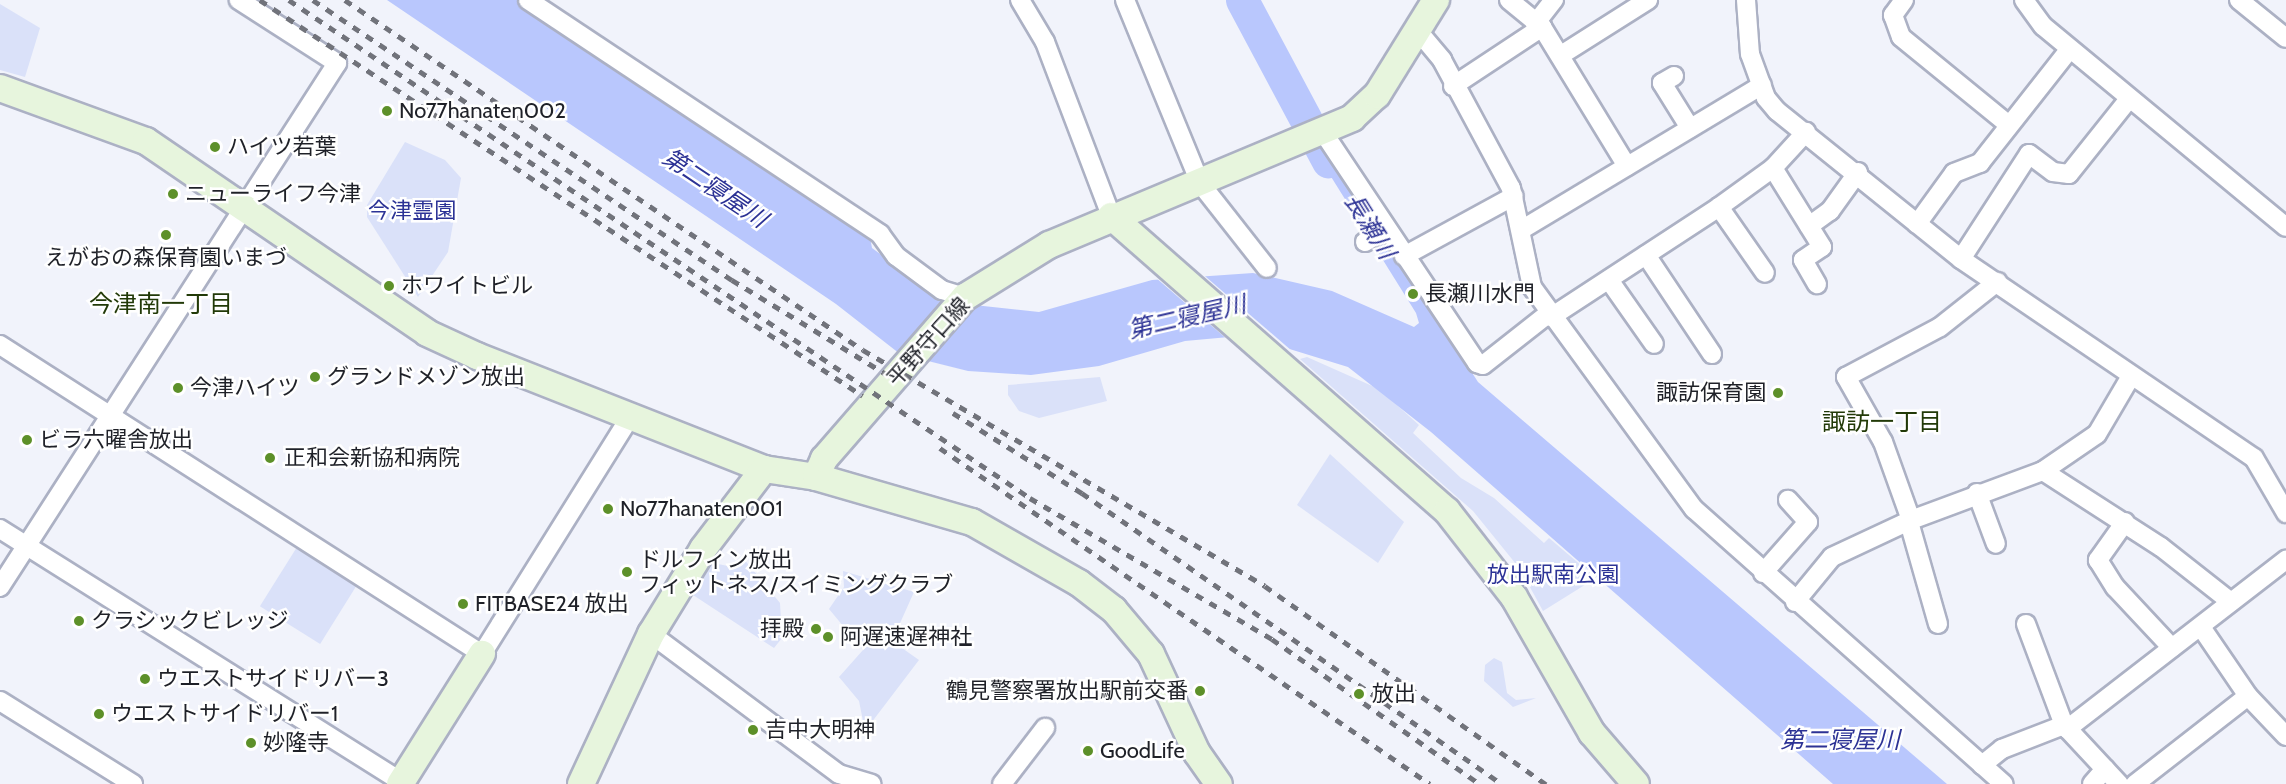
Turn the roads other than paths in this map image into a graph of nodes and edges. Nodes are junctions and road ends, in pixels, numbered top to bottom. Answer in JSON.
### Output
{"nodes":[{"id":1,"x":239,"y":0,"type":"edge"},
{"id":2,"x":528,"y":0,"type":"edge"},
{"id":3,"x":1020,"y":0,"type":"edge"},
{"id":4,"x":1125,"y":0,"type":"edge"},
{"id":5,"x":1436,"y":0,"type":"edge"},
{"id":6,"x":1509,"y":0,"type":"edge"},
{"id":7,"x":1554,"y":0,"type":"edge"},
{"id":8,"x":1648,"y":0,"type":"edge"},
{"id":9,"x":1746,"y":0,"type":"edge"},
{"id":10,"x":1904,"y":0,"type":"edge"},
{"id":11,"x":2024,"y":0,"type":"edge"},
{"id":12,"x":2239,"y":0,"type":"edge"},
{"id":13,"x":1538,"y":25,"type":"junction"},
{"id":14,"x":1418,"y":31,"type":"junction"},
{"id":15,"x":2286,"y":39,"type":"edge"},
{"id":16,"x":2069,"y":50,"type":"junction"},
{"id":17,"x":1561,"y":55,"type":"junction"},
{"id":18,"x":1662,"y":83,"type":"dead end"},
{"id":19,"x":1762,"y":85,"type":"junction"},
{"id":20,"x":1453,"y":86,"type":"junction"},
{"id":21,"x":0,"y":88,"type":"edge"},
{"id":22,"x":2128,"y":100,"type":"junction"},
{"id":23,"x":1690,"y":128,"type":"junction"},
{"id":24,"x":2007,"y":128,"type":"junction"},
{"id":25,"x":1806,"y":132,"type":"junction"},
{"id":26,"x":1316,"y":135,"type":"junction"},
{"id":27,"x":2029,"y":154,"type":"junction"},
{"id":28,"x":1627,"y":166,"type":"junction"},
{"id":29,"x":1773,"y":168,"type":"junction"},
{"id":30,"x":1858,"y":172,"type":"junction"},
{"id":31,"x":1200,"y":183,"type":"junction"},
{"id":32,"x":1514,"y":196,"type":"junction"},
{"id":33,"x":243,"y":204,"type":"junction"},
{"id":34,"x":1719,"y":207,"type":"junction"},
{"id":35,"x":1111,"y":216,"type":"junction"},
{"id":36,"x":2285,"y":223,"type":"edge"},
{"id":37,"x":1917,"y":224,"type":"junction"},
{"id":38,"x":1809,"y":226,"type":"junction"},
{"id":39,"x":1521,"y":230,"type":"junction"},
{"id":40,"x":1646,"y":255,"type":"junction"},
{"id":41,"x":1404,"y":256,"type":"junction"},
{"id":42,"x":1961,"y":259,"type":"junction"},
{"id":43,"x":1267,"y":268,"type":"dead end"},
{"id":44,"x":1765,"y":273,"type":"dead end"},
{"id":45,"x":1610,"y":280,"type":"junction"},
{"id":46,"x":1997,"y":282,"type":"junction"},
{"id":47,"x":1817,"y":284,"type":"dead end"},
{"id":48,"x":964,"y":298,"type":"junction"},
{"id":49,"x":1550,"y":315,"type":"junction"},
{"id":50,"x":1654,"y":344,"type":"dead end"},
{"id":51,"x":0,"y":345,"type":"edge"},
{"id":52,"x":1712,"y":354,"type":"dead end"},
{"id":53,"x":2131,"y":376,"type":"junction"},
{"id":54,"x":110,"y":416,"type":"junction"},
{"id":55,"x":629,"y":419,"type":"junction"},
{"id":56,"x":764,"y":469,"type":"junction"},
{"id":57,"x":2043,"y":471,"type":"junction"},
{"id":58,"x":2286,"y":476,"type":"edge"},
{"id":59,"x":816,"y":477,"type":"junction"},
{"id":60,"x":2273,"y":490,"type":"junction"},
{"id":61,"x":1977,"y":493,"type":"junction"},
{"id":62,"x":1788,"y":500,"type":"dead end"},
{"id":63,"x":2286,"y":513,"type":"edge"},
{"id":64,"x":1910,"y":521,"type":"junction"},
{"id":65,"x":2126,"y":522,"type":"junction"},
{"id":66,"x":0,"y":529,"type":"edge"},
{"id":67,"x":1996,"y":544,"type":"dead end"},
{"id":68,"x":27,"y":546,"type":"junction"},
{"id":69,"x":2286,"y":560,"type":"edge"},
{"id":70,"x":1763,"y":573,"type":"junction"},
{"id":71,"x":0,"y":587,"type":"edge"},
{"id":72,"x":1795,"y":602,"type":"junction"},
{"id":73,"x":2230,"y":602,"type":"junction"},
{"id":74,"x":1938,"y":624,"type":"dead end"},
{"id":75,"x":2026,"y":624,"type":"dead end"},
{"id":76,"x":2201,"y":627,"type":"junction"},
{"id":77,"x":651,"y":634,"type":"junction"},
{"id":78,"x":2172,"y":648,"type":"junction"},
{"id":79,"x":482,"y":654,"type":"junction"},
{"id":80,"x":2248,"y":696,"type":"junction"},
{"id":81,"x":0,"y":701,"type":"edge"},
{"id":82,"x":2066,"y":727,"type":"junction"},
{"id":83,"x":1045,"y":729,"type":"dead end"},
{"id":84,"x":2286,"y":736,"type":"edge"},
{"id":85,"x":1982,"y":765,"type":"junction"},
{"id":86,"x":2105,"y":769,"type":"junction"},
{"id":87,"x":401,"y":783,"type":"edge"},
{"id":88,"x":586,"y":783,"type":"edge"},
{"id":89,"x":133,"y":784,"type":"edge"},
{"id":90,"x":871,"y":784,"type":"edge"},
{"id":91,"x":1002,"y":784,"type":"edge"},
{"id":92,"x":1220,"y":784,"type":"edge"},
{"id":93,"x":1636,"y":784,"type":"edge"},
{"id":94,"x":2004,"y":784,"type":"edge"},
{"id":95,"x":2092,"y":784,"type":"edge"},
{"id":96,"x":2119,"y":784,"type":"edge"},
{"id":97,"x":2135,"y":784,"type":"edge"}],
"edges":[{"from":1,"to":33,"type":"street"},
{"from":2,"to":48,"type":"street"},
{"from":3,"to":35,"type":"street"},
{"from":4,"to":31,"type":"street"},
{"from":5,"to":14,"type":"street","name":"平野守口線"},
{"from":6,"to":13,"type":"street"},
{"from":7,"to":13,"type":"street"},
{"from":8,"to":17,"type":"street"},
{"from":9,"to":19,"type":"street"},
{"from":10,"to":24,"type":"street"},
{"from":11,"to":16,"type":"street"},
{"from":12,"to":15,"type":"street"},
{"from":13,"to":17,"type":"street"},
{"from":13,"to":20,"type":"street"},
{"from":14,"to":20,"type":"street"},
{"from":14,"to":26,"type":"street","name":"平野守口線"},
{"from":16,"to":22,"type":"street"},
{"from":16,"to":24,"type":"street"},
{"from":17,"to":28,"type":"street"},
{"from":18,"to":23,"type":"street"},
{"from":19,"to":23,"type":"street"},
{"from":19,"to":25,"type":"street"},
{"from":20,"to":32,"type":"street"},
{"from":21,"to":33,"type":"street"},
{"from":22,"to":27,"type":"street"},
{"from":22,"to":36,"type":"street"},
{"from":23,"to":28,"type":"street"},
{"from":24,"to":27,"type":"street"},
{"from":24,"to":37,"type":"street"},
{"from":25,"to":29,"type":"street"},
{"from":25,"to":30,"type":"street"},
{"from":26,"to":31,"type":"street","name":"平野守口線"},
{"from":26,"to":41,"type":"street"},
{"from":27,"to":42,"type":"street"},
{"from":28,"to":39,"type":"street"},
{"from":29,"to":34,"type":"street"},
{"from":29,"to":38,"type":"street"},
{"from":30,"to":37,"type":"street"},
{"from":30,"to":38,"type":"street"},
{"from":31,"to":35,"type":"street","name":"平野守口線"},
{"from":31,"to":43,"type":"street"},
{"from":32,"to":39,"type":"street"},
{"from":32,"to":41,"type":"street"},
{"from":33,"to":54,"type":"street"},
{"from":33,"to":55,"type":"street"},
{"from":34,"to":40,"type":"street"},
{"from":34,"to":44,"type":"street"},
{"from":35,"to":48,"type":"street","name":"平野守口線"},
{"from":35,"to":93,"type":"street"},
{"from":37,"to":42,"type":"street"},
{"from":38,"to":47,"type":"street"},
{"from":39,"to":49,"type":"street"},
{"from":40,"to":45,"type":"street"},
{"from":40,"to":52,"type":"street"},
{"from":41,"to":49,"type":"street"},
{"from":42,"to":46,"type":"street"},
{"from":45,"to":49,"type":"street"},
{"from":45,"to":50,"type":"street"},
{"from":46,"to":53,"type":"street"},
{"from":46,"to":64,"type":"street"},
{"from":48,"to":59,"type":"street","name":"平野守口線"},
{"from":49,"to":70,"type":"street"},
{"from":51,"to":54,"type":"street"},
{"from":53,"to":57,"type":"street"},
{"from":53,"to":60,"type":"street"},
{"from":54,"to":68,"type":"street"},
{"from":54,"to":79,"type":"street"},
{"from":55,"to":56,"type":"street"},
{"from":55,"to":79,"type":"street"},
{"from":56,"to":59,"type":"street"},
{"from":56,"to":77,"type":"street"},
{"from":57,"to":61,"type":"street"},
{"from":57,"to":65,"type":"street"},
{"from":58,"to":60,"type":"street"},
{"from":59,"to":92,"type":"street"},
{"from":60,"to":63,"type":"street"},
{"from":61,"to":64,"type":"street"},
{"from":61,"to":67,"type":"street"},
{"from":62,"to":70,"type":"street"},
{"from":64,"to":72,"type":"street"},
{"from":64,"to":74,"type":"street"},
{"from":65,"to":73,"type":"street"},
{"from":65,"to":78,"type":"street"},
{"from":66,"to":68,"type":"street"},
{"from":68,"to":71,"type":"street"},
{"from":68,"to":87,"type":"street"},
{"from":69,"to":73,"type":"street"},
{"from":70,"to":72,"type":"street"},
{"from":72,"to":85,"type":"street"},
{"from":73,"to":76,"type":"street"},
{"from":75,"to":82,"type":"street"},
{"from":76,"to":78,"type":"street"},
{"from":76,"to":80,"type":"street"},
{"from":77,"to":88,"type":"street"},
{"from":77,"to":90,"type":"street"},
{"from":78,"to":82,"type":"street"},
{"from":79,"to":87,"type":"street"},
{"from":80,"to":84,"type":"street"},
{"from":80,"to":97,"type":"street"},
{"from":81,"to":89,"type":"street"},
{"from":82,"to":85,"type":"street"},
{"from":82,"to":86,"type":"street"},
{"from":83,"to":91,"type":"street"},
{"from":85,"to":94,"type":"street"},
{"from":86,"to":95,"type":"street"},
{"from":86,"to":96,"type":"street"}]}
